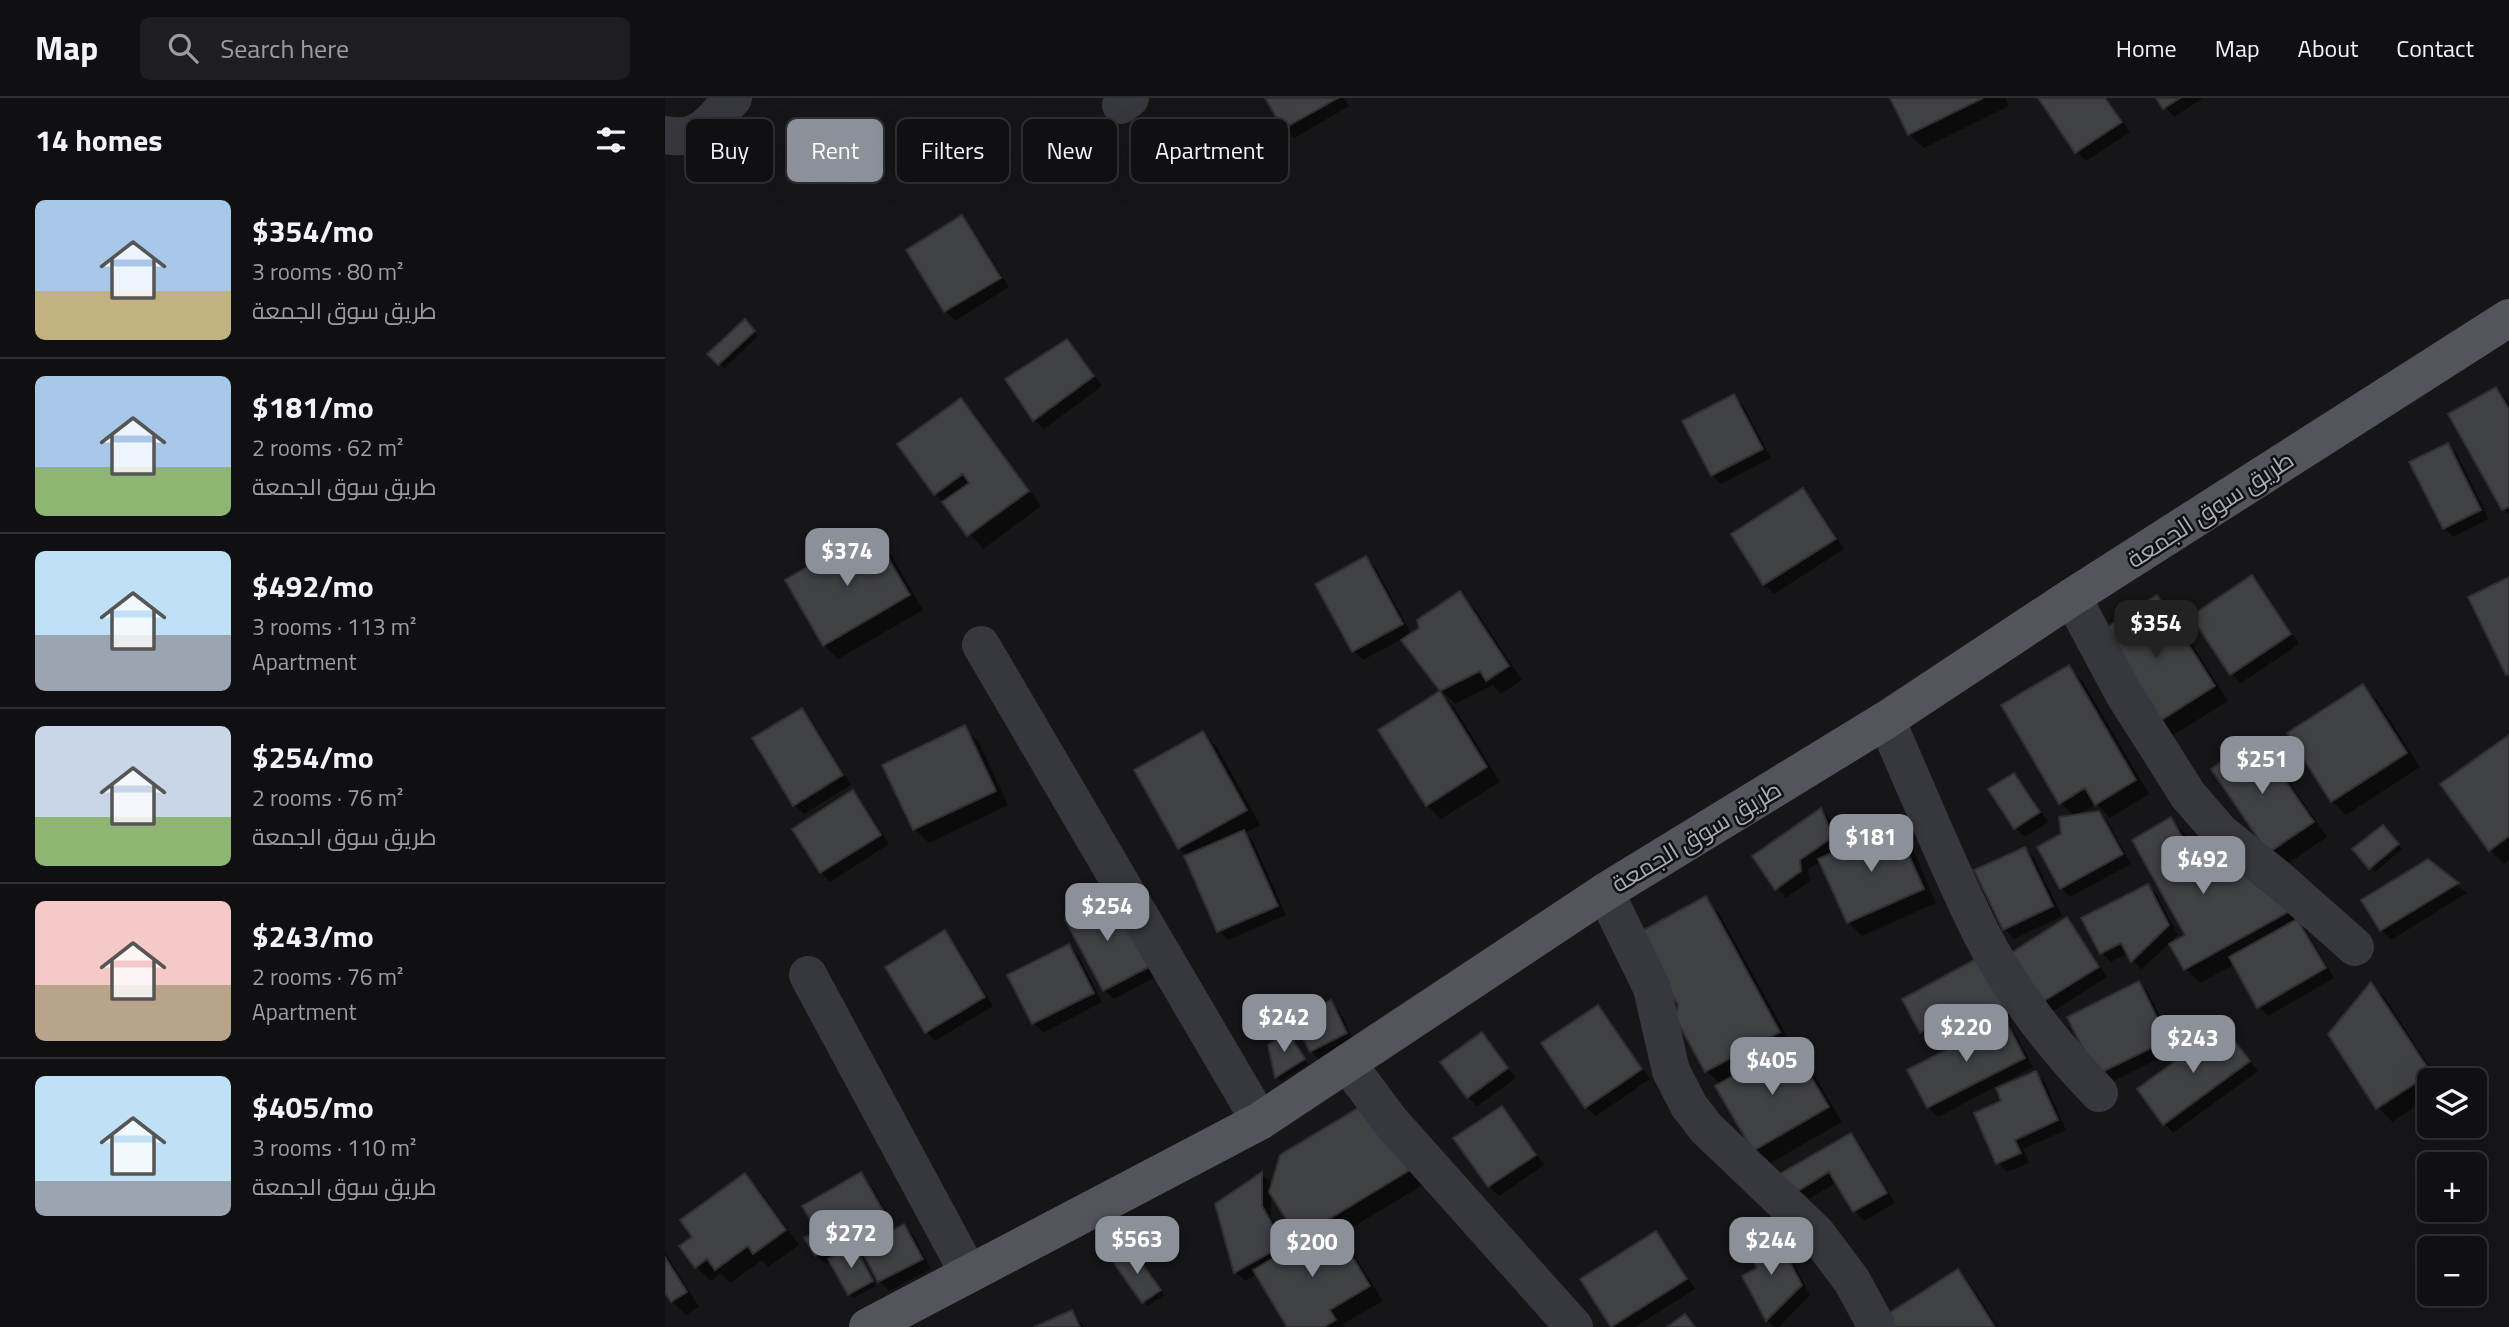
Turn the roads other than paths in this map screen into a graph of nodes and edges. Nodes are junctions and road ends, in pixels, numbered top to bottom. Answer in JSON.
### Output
{"nodes":[{"id":1,"x":733,"y":98,"type":"edge"},
{"id":2,"x":665,"y":135,"type":"edge"},
{"id":3,"x":2509,"y":318,"type":"edge"},
{"id":4,"x":2072,"y":597,"type":"junction"},
{"id":5,"x":981,"y":645,"type":"dead end"},
{"id":6,"x":1886,"y":720,"type":"junction"},
{"id":7,"x":1605,"y":892,"type":"junction"},
{"id":8,"x":2355,"y":947,"type":"dead end"},
{"id":9,"x":808,"y":975,"type":"dead end"},
{"id":10,"x":1347,"y":1063,"type":"junction"},
{"id":11,"x":2099,"y":1093,"type":"dead end"},
{"id":12,"x":1260,"y":1121,"type":"junction"},
{"id":13,"x":969,"y":1274,"type":"junction"},
{"id":14,"x":868,"y":1327,"type":"edge"},
{"id":15,"x":1574,"y":1327,"type":"edge"},
{"id":16,"x":1877,"y":1327,"type":"edge"}],
"edges":[{"from":1,"to":2,"type":"street"},
{"from":3,"to":4,"type":"main road","name":"طريق سوق الجمعة"},
{"from":4,"to":6,"type":"main road","name":"طريق سوق الجمعة"},
{"from":4,"to":8,"type":"street"},
{"from":5,"to":12,"type":"street"},
{"from":6,"to":7,"type":"main road","name":"طريق سوق الجمعة"},
{"from":6,"to":11,"type":"street"},
{"from":7,"to":10,"type":"main road","name":"طريق سوق الجمعة"},
{"from":7,"to":16,"type":"street"},
{"from":9,"to":13,"type":"street"},
{"from":10,"to":12,"type":"main road","name":"طريق سوق الجمعة"},
{"from":10,"to":15,"type":"street"},
{"from":12,"to":13,"type":"main road","name":"طريق سوق الجمعة"},
{"from":13,"to":14,"type":"main road","name":"طريق سوق الجمعة"}]}
